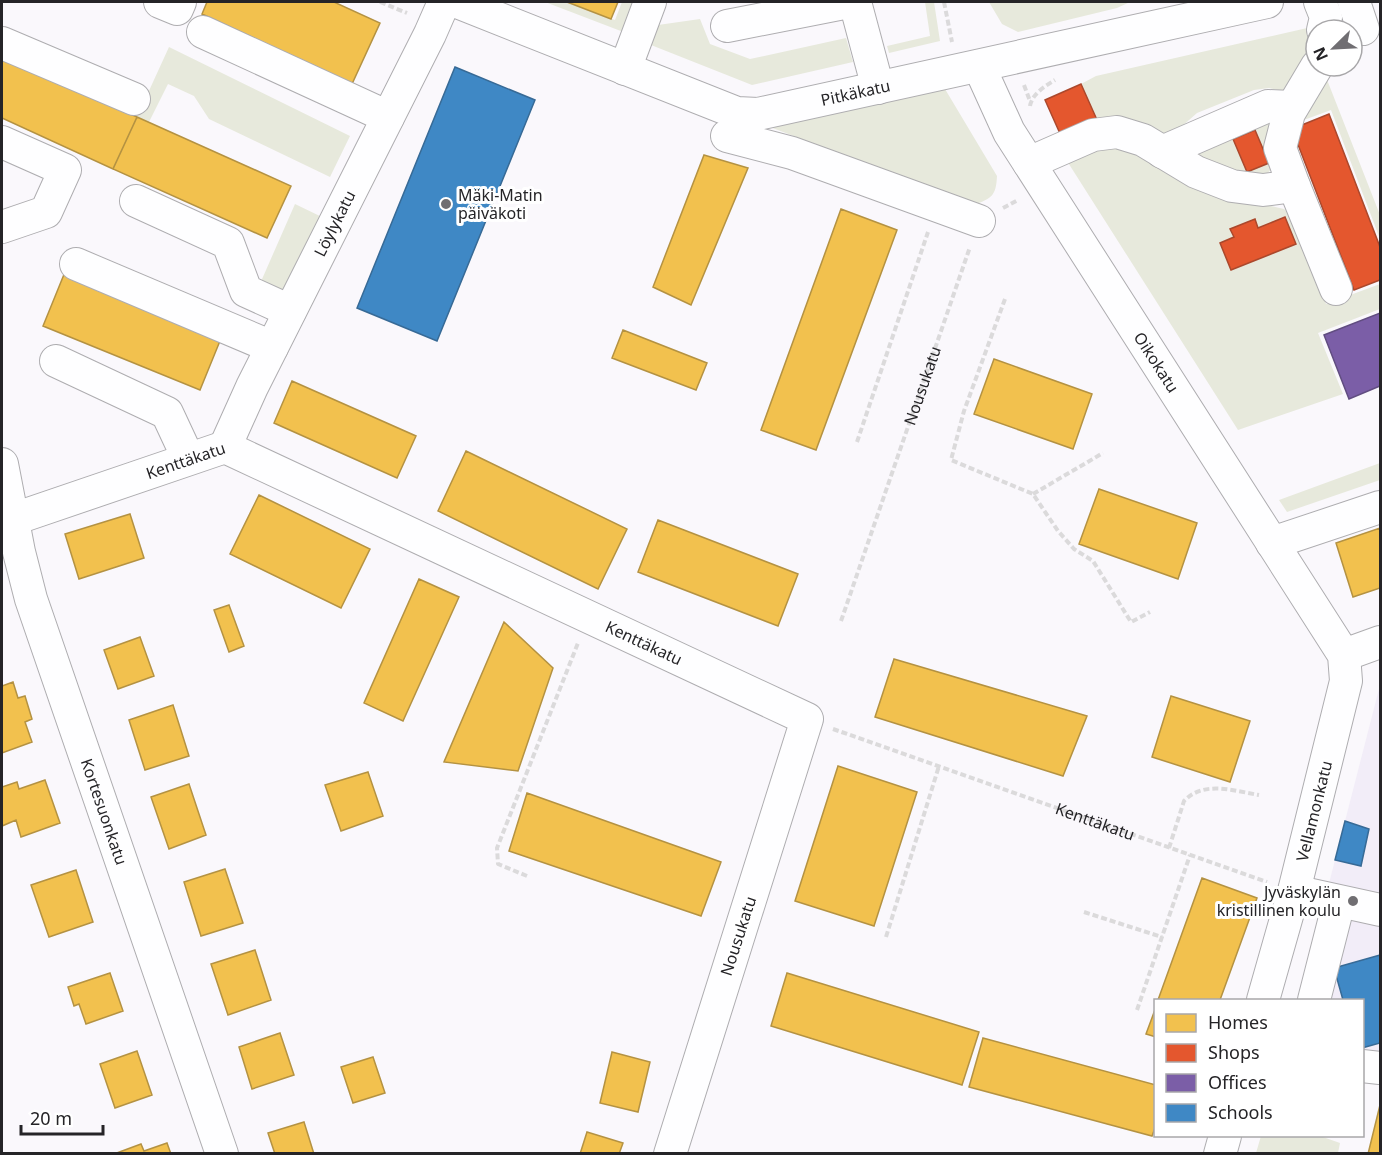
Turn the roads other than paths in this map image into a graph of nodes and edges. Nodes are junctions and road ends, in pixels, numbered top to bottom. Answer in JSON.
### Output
{"nodes":[{"id":1,"x":160,"y":2,"type":"edge"},
{"id":2,"x":180,"y":2,"type":"edge"},
{"id":3,"x":444,"y":2,"type":"edge"},
{"id":4,"x":456,"y":2,"type":"edge"},
{"id":5,"x":651,"y":2,"type":"edge"},
{"id":6,"x":849,"y":2,"type":"edge"},
{"id":7,"x":855,"y":2,"type":"edge"},
{"id":8,"x":1320,"y":2,"type":"edge"},
{"id":9,"x":1258,"y":3,"type":"edge"},
{"id":10,"x":1326,"y":18,"type":"edge"},
{"id":11,"x":727,"y":26,"type":"dead end"},
{"id":12,"x":203,"y":32,"type":"dead end"},
{"id":13,"x":2,"y":43,"type":"edge"},
{"id":14,"x":966,"y":58,"type":"junction"},
{"id":15,"x":625,"y":69,"type":"junction"},
{"id":16,"x":1310,"y":78,"type":"edge"},
{"id":17,"x":878,"y":88,"type":"junction"},
{"id":18,"x":134,"y":99,"type":"dead end"},
{"id":19,"x":1292,"y":107,"type":"junction"},
{"id":20,"x":388,"y":117,"type":"junction"},
{"id":21,"x":727,"y":136,"type":"dead end"},
{"id":22,"x":2,"y":142,"type":"edge"},
{"id":23,"x":1162,"y":153,"type":"junction"},
{"id":24,"x":1037,"y":174,"type":"junction"},
{"id":25,"x":1294,"y":186,"type":"junction"},
{"id":26,"x":136,"y":201,"type":"dead end"},
{"id":27,"x":979,"y":221,"type":"road end"},
{"id":28,"x":2,"y":227,"type":"edge"},
{"id":29,"x":76,"y":264,"type":"dead end"},
{"id":30,"x":1336,"y":289,"type":"dead end"},
{"id":31,"x":290,"y":311,"type":"junction"},
{"id":32,"x":272,"y":347,"type":"junction"},
{"id":33,"x":56,"y":361,"type":"dead end"},
{"id":34,"x":225,"y":447,"type":"junction"},
{"id":35,"x":188,"y":458,"type":"junction"},
{"id":36,"x":2,"y":464,"type":"edge"},
{"id":37,"x":1380,"y":507,"type":"edge"},
{"id":38,"x":7,"y":521,"type":"edge"},
{"id":39,"x":1272,"y":543,"type":"junction"},
{"id":40,"x":1380,"y":642,"type":"edge"},
{"id":41,"x":1344,"y":655,"type":"junction"},
{"id":42,"x":807,"y":719,"type":"joint"},
{"id":43,"x":1294,"y":891,"type":"junction"},
{"id":44,"x":1339,"y":902,"type":"junction"},
{"id":45,"x":1380,"y":910,"type":"edge"},
{"id":46,"x":1263,"y":999,"type":"edge"},
{"id":47,"x":1314,"y":999,"type":"edge"},
{"id":48,"x":1364,"y":1065,"type":"edge"},
{"id":49,"x":1380,"y":1068,"type":"edge"},
{"id":50,"x":1225,"y":1137,"type":"edge"},
{"id":51,"x":222,"y":1154,"type":"edge"},
{"id":52,"x":670,"y":1154,"type":"edge"},
{"id":53,"x":1220,"y":1154,"type":"edge"}],
"edges":[{"from":1,"to":2,"type":"street"},
{"from":3,"to":20,"type":"street","name":"Löylykatu"},
{"from":4,"to":15,"type":"street","name":"Pitkäkatu"},
{"from":5,"to":15,"type":"street"},
{"from":6,"to":11,"type":"street"},
{"from":7,"to":17,"type":"street"},
{"from":8,"to":10,"type":"street"},
{"from":9,"to":14,"type":"street","name":"Pitkäkatu"},
{"from":12,"to":20,"type":"street"},
{"from":13,"to":18,"type":"street"},
{"from":14,"to":17,"type":"street","name":"Pitkäkatu"},
{"from":14,"to":24,"type":"street","name":"Oikokatu"},
{"from":15,"to":17,"type":"street","name":"Pitkäkatu"},
{"from":16,"to":19,"type":"street"},
{"from":19,"to":23,"type":"street"},
{"from":19,"to":25,"type":"street"},
{"from":20,"to":31,"type":"street","name":"Löylykatu"},
{"from":21,"to":27,"type":"street"},
{"from":22,"to":28,"type":"street"},
{"from":23,"to":24,"type":"street"},
{"from":23,"to":25,"type":"street"},
{"from":24,"to":39,"type":"street","name":"Oikokatu"},
{"from":25,"to":30,"type":"street"},
{"from":26,"to":31,"type":"street"},
{"from":29,"to":32,"type":"street"},
{"from":31,"to":32,"type":"street","name":"Löylykatu"},
{"from":32,"to":34,"type":"street","name":"Löylykatu"},
{"from":33,"to":35,"type":"street"},
{"from":34,"to":35,"type":"street","name":"Kenttäkatu"},
{"from":34,"to":42,"type":"street","name":"Kenttäkatu"},
{"from":35,"to":38,"type":"street","name":"Kenttäkatu"},
{"from":36,"to":38,"type":"street","name":"Kortesuonkatu"},
{"from":37,"to":39,"type":"street"},
{"from":38,"to":51,"type":"street","name":"Kortesuonkatu"},
{"from":39,"to":41,"type":"street","name":"Oikokatu"},
{"from":40,"to":41,"type":"street"},
{"from":41,"to":43,"type":"street","name":"Vellamonkatu"},
{"from":42,"to":52,"type":"street","name":"Nousukatu"},
{"from":43,"to":44,"type":"street"},
{"from":43,"to":46,"type":"street","name":"Vellamonkatu"},
{"from":44,"to":45,"type":"street"},
{"from":44,"to":47,"type":"street"},
{"from":48,"to":49,"type":"street"},
{"from":50,"to":53,"type":"street"}]}
